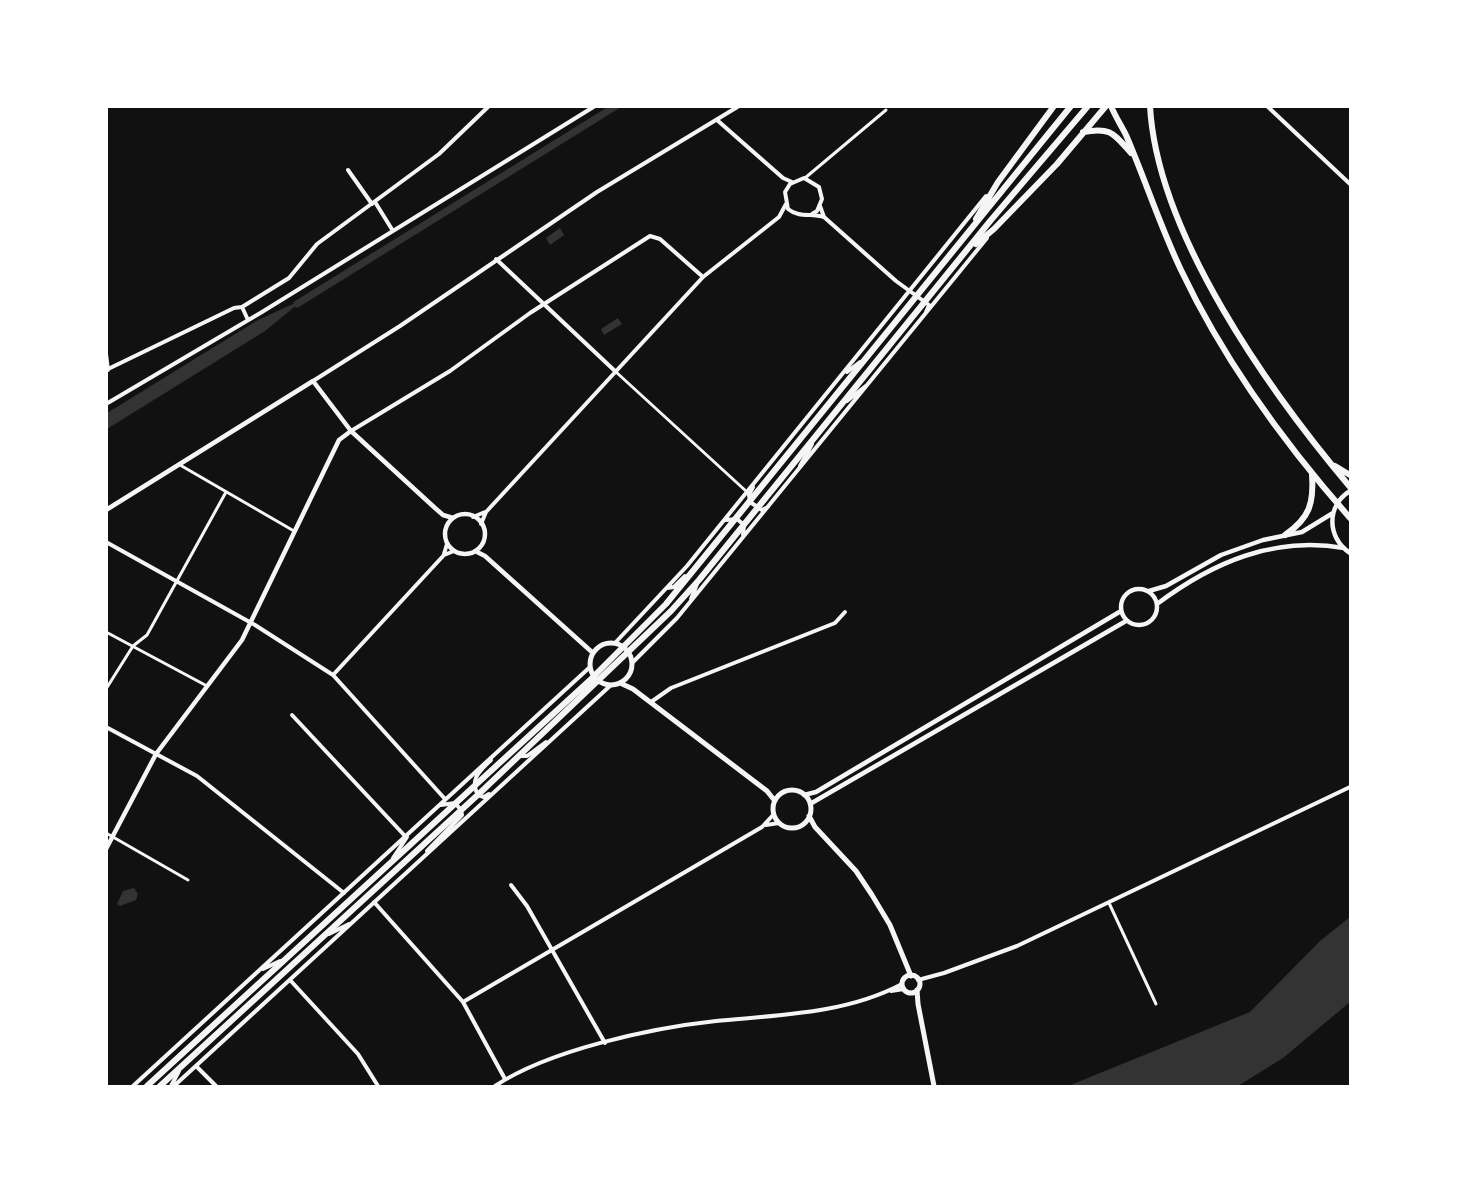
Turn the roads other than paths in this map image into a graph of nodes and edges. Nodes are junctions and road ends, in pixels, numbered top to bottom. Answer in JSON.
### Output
{"nodes":[{"id":1,"x":489,"y":106,"type":"edge"},
{"id":2,"x":595,"y":106,"type":"edge"},
{"id":3,"x":739,"y":106,"type":"edge"},
{"id":4,"x":1054,"y":106,"type":"edge"},
{"id":5,"x":1071,"y":106,"type":"edge"},
{"id":6,"x":1109,"y":106,"type":"edge"},
{"id":7,"x":1150,"y":106,"type":"edge"},
{"id":8,"x":1267,"y":106,"type":"edge"},
{"id":9,"x":1086,"y":108,"type":"edge"},
{"id":10,"x":886,"y":110,"type":"dead end"},
{"id":11,"x":717,"y":120,"type":"junction"},
{"id":12,"x":1082,"y":133,"type":"junction"},
{"id":13,"x":1135,"y":158,"type":"junction"},
{"id":14,"x":348,"y":170,"type":"dead end"},
{"id":15,"x":783,"y":178,"type":"junction"},
{"id":16,"x":804,"y":178,"type":"junction"},
{"id":17,"x":792,"y":182,"type":"junction"},
{"id":18,"x":998,"y":182,"type":"junction"},
{"id":19,"x":1350,"y":184,"type":"edge"},
{"id":20,"x":787,"y":188,"type":"junction"},
{"id":21,"x":373,"y":203,"type":"junction"},
{"id":22,"x":786,"y":204,"type":"junction"},
{"id":23,"x":820,"y":206,"type":"junction"},
{"id":24,"x":794,"y":213,"type":"junction"},
{"id":25,"x":812,"y":214,"type":"junction"},
{"id":26,"x":779,"y":216,"type":"junction"},
{"id":27,"x":824,"y":217,"type":"junction"},
{"id":28,"x":994,"y":229,"type":"junction"},
{"id":29,"x":393,"y":231,"type":"junction"},
{"id":30,"x":964,"y":239,"type":"junction"},
{"id":31,"x":963,"y":254,"type":"junction"},
{"id":32,"x":496,"y":259,"type":"junction"},
{"id":33,"x":703,"y":277,"type":"junction"},
{"id":34,"x":910,"y":290,"type":"junction"},
{"id":35,"x":917,"y":296,"type":"junction"},
{"id":36,"x":924,"y":302,"type":"junction"},
{"id":37,"x":545,"y":303,"type":"junction"},
{"id":38,"x":242,"y":307,"type":"junction"},
{"id":39,"x":923,"y":318,"type":"junction"},
{"id":40,"x":249,"y":320,"type":"junction"},
{"id":41,"x":106,"y":354,"type":"edge"},
{"id":42,"x":870,"y":355,"type":"junction"},
{"id":43,"x":107,"y":370,"type":"edge"},
{"id":44,"x":616,"y":372,"type":"junction"},
{"id":45,"x":841,"y":376,"type":"junction"},
{"id":46,"x":873,"y":380,"type":"junction"},
{"id":47,"x":313,"y":381,"type":"junction"},
{"id":48,"x":106,"y":404,"type":"edge"},
{"id":49,"x":839,"y":407,"type":"junction"},
{"id":50,"x":351,"y":431,"type":"junction"},
{"id":51,"x":817,"y":434,"type":"junction"},
{"id":52,"x":178,"y":464,"type":"junction"},
{"id":53,"x":1332,"y":464,"type":"junction"},
{"id":54,"x":1311,"y":473,"type":"junction"},
{"id":55,"x":796,"y":475,"type":"junction"},
{"id":56,"x":1350,"y":475,"type":"edge"},
{"id":57,"x":754,"y":483,"type":"junction"},
{"id":58,"x":1350,"y":489,"type":"edge"},
{"id":59,"x":226,"y":492,"type":"junction"},
{"id":60,"x":747,"y":492,"type":"junction"},
{"id":61,"x":750,"y":502,"type":"junction"},
{"id":62,"x":1338,"y":503,"type":"junction"},
{"id":63,"x":771,"y":505,"type":"junction"},
{"id":64,"x":758,"y":508,"type":"junction"},
{"id":65,"x":106,"y":510,"type":"edge"},
{"id":66,"x":486,"y":512,"type":"junction"},
{"id":67,"x":1333,"y":513,"type":"junction"},
{"id":68,"x":442,"y":515,"type":"junction"},
{"id":69,"x":473,"y":517,"type":"junction"},
{"id":70,"x":453,"y":518,"type":"junction"},
{"id":71,"x":1350,"y":518,"type":"edge"},
{"id":72,"x":737,"y":519,"type":"junction"},
{"id":73,"x":722,"y":522,"type":"junction"},
{"id":74,"x":481,"y":524,"type":"junction"},
{"id":75,"x":744,"y":525,"type":"junction"},
{"id":76,"x":446,"y":527,"type":"junction"},
{"id":77,"x":294,"y":531,"type":"junction"},
{"id":78,"x":1285,"y":535,"type":"junction"},
{"id":79,"x":740,"y":541,"type":"junction"},
{"id":80,"x":106,"y":542,"type":"edge"},
{"id":81,"x":447,"y":544,"type":"junction"},
{"id":82,"x":481,"y":545,"type":"junction"},
{"id":83,"x":1344,"y":548,"type":"junction"},
{"id":84,"x":454,"y":551,"type":"junction"},
{"id":85,"x":475,"y":551,"type":"junction"},
{"id":86,"x":1350,"y":553,"type":"edge"},
{"id":87,"x":444,"y":555,"type":"junction"},
{"id":88,"x":485,"y":556,"type":"junction"},
{"id":89,"x":698,"y":567,"type":"junction"},
{"id":90,"x":699,"y":580,"type":"junction"},
{"id":91,"x":176,"y":581,"type":"junction"},
{"id":92,"x":666,"y":588,"type":"junction"},
{"id":93,"x":1149,"y":591,"type":"junction"},
{"id":94,"x":1157,"y":604,"type":"junction"},
{"id":95,"x":688,"y":606,"type":"junction"},
{"id":96,"x":845,"y":612,"type":"dead end"},
{"id":97,"x":1120,"y":612,"type":"junction"},
{"id":98,"x":1126,"y":621,"type":"junction"},
{"id":99,"x":251,"y":623,"type":"junction"},
{"id":100,"x":106,"y":632,"type":"edge"},
{"id":101,"x":615,"y":643,"type":"junction"},
{"id":102,"x":133,"y":646,"type":"junction"},
{"id":103,"x":624,"y":647,"type":"junction"},
{"id":104,"x":593,"y":653,"type":"junction"},
{"id":105,"x":629,"y":653,"type":"junction"},
{"id":106,"x":632,"y":663,"type":"junction"},
{"id":107,"x":590,"y":667,"type":"junction"},
{"id":108,"x":333,"y":675,"type":"junction"},
{"id":109,"x":628,"y":676,"type":"junction"},
{"id":110,"x":596,"y":678,"type":"junction"},
{"id":111,"x":620,"y":683,"type":"junction"},
{"id":112,"x":611,"y":685,"type":"junction"},
{"id":113,"x":209,"y":687,"type":"junction"},
{"id":114,"x":106,"y":689,"type":"edge"},
{"id":115,"x":633,"y":689,"type":"junction"},
{"id":116,"x":651,"y":703,"type":"junction"},
{"id":117,"x":292,"y":715,"type":"dead end"},
{"id":118,"x":106,"y":727,"type":"edge"},
{"id":119,"x":556,"y":735,"type":"junction"},
{"id":120,"x":510,"y":740,"type":"junction"},
{"id":121,"x":156,"y":754,"type":"junction"},
{"id":122,"x":520,"y":756,"type":"junction"},
{"id":123,"x":473,"y":787,"type":"junction"},
{"id":124,"x":1350,"y":787,"type":"edge"},
{"id":125,"x":497,"y":789,"type":"junction"},
{"id":126,"x":767,"y":791,"type":"junction"},
{"id":127,"x":478,"y":795,"type":"junction"},
{"id":128,"x":779,"y":795,"type":"junction"},
{"id":129,"x":804,"y":795,"type":"junction"},
{"id":130,"x":446,"y":799,"type":"junction"},
{"id":131,"x":775,"y":801,"type":"junction"},
{"id":132,"x":455,"y":803,"type":"junction"},
{"id":133,"x":810,"y":804,"type":"junction"},
{"id":134,"x":438,"y":806,"type":"junction"},
{"id":135,"x":461,"y":810,"type":"junction"},
{"id":136,"x":774,"y":814,"type":"junction"},
{"id":137,"x":809,"y":816,"type":"junction"},
{"id":138,"x":779,"y":823,"type":"junction"},
{"id":139,"x":804,"y":823,"type":"junction"},
{"id":140,"x":765,"y":825,"type":"junction"},
{"id":141,"x":815,"y":827,"type":"junction"},
{"id":142,"x":411,"y":831,"type":"junction"},
{"id":143,"x":106,"y":832,"type":"edge"},
{"id":144,"x":405,"y":836,"type":"junction"},
{"id":145,"x":114,"y":837,"type":"junction"},
{"id":146,"x":106,"y":849,"type":"edge"},
{"id":147,"x":423,"y":857,"type":"junction"},
{"id":148,"x":390,"y":863,"type":"junction"},
{"id":149,"x":188,"y":880,"type":"dead end"},
{"id":150,"x":511,"y":885,"type":"dead end"},
{"id":151,"x":344,"y":893,"type":"junction"},
{"id":152,"x":374,"y":902,"type":"junction"},
{"id":153,"x":1109,"y":903,"type":"junction"},
{"id":154,"x":354,"y":921,"type":"junction"},
{"id":155,"x":323,"y":937,"type":"junction"},
{"id":156,"x":553,"y":950,"type":"junction"},
{"id":157,"x":286,"y":958,"type":"junction"},
{"id":158,"x":259,"y":971,"type":"junction"},
{"id":159,"x":909,"y":976,"type":"junction"},
{"id":160,"x":290,"y":980,"type":"junction"},
{"id":161,"x":903,"y":986,"type":"junction"},
{"id":162,"x":917,"y":986,"type":"junction"},
{"id":163,"x":463,"y":1002,"type":"junction"},
{"id":164,"x":1156,"y":1004,"type":"dead end"},
{"id":165,"x":605,"y":1043,"type":"junction"},
{"id":166,"x":196,"y":1066,"type":"junction"},
{"id":167,"x":182,"y":1067,"type":"junction"},
{"id":168,"x":505,"y":1080,"type":"junction"},
{"id":169,"x":136,"y":1086,"type":"edge"},
{"id":170,"x":147,"y":1086,"type":"edge"},
{"id":171,"x":160,"y":1086,"type":"edge"},
{"id":172,"x":173,"y":1086,"type":"edge"},
{"id":173,"x":216,"y":1086,"type":"edge"},
{"id":174,"x":378,"y":1086,"type":"edge"},
{"id":175,"x":495,"y":1086,"type":"edge"},
{"id":176,"x":934,"y":1086,"type":"edge"}],
"edges":[{"from":1,"to":21,"type":"street"},
{"from":2,"to":29,"type":"street"},
{"from":3,"to":11,"type":"street"},
{"from":4,"to":18,"type":"highway"},
{"from":5,"to":30,"type":"highway"},
{"from":6,"to":12,"type":"highway"},
{"from":6,"to":13,"type":"highway"},
{"from":7,"to":53,"type":"highway"},
{"from":8,"to":19,"type":"street"},
{"from":9,"to":31,"type":"highway"},
{"from":10,"to":16,"type":"street"},
{"from":11,"to":15,"type":"street"},
{"from":11,"to":32,"type":"street"},
{"from":12,"to":13,"type":"highway"},
{"from":12,"to":28,"type":"highway"},
{"from":13,"to":54,"type":"highway"},
{"from":14,"to":21,"type":"street"},
{"from":15,"to":17,"type":"street"},
{"from":15,"to":20,"type":"street"},
{"from":16,"to":17,"type":"street"},
{"from":16,"to":23,"type":"street"},
{"from":17,"to":20,"type":"street"},
{"from":18,"to":30,"type":"highway"},
{"from":18,"to":34,"type":"street"},
{"from":20,"to":22,"type":"street"},
{"from":21,"to":29,"type":"street"},
{"from":21,"to":38,"type":"street"},
{"from":22,"to":24,"type":"street"},
{"from":22,"to":26,"type":"street"},
{"from":23,"to":25,"type":"street"},
{"from":23,"to":27,"type":"street"},
{"from":24,"to":25,"type":"street"},
{"from":24,"to":26,"type":"street"},
{"from":25,"to":27,"type":"street"},
{"from":26,"to":33,"type":"street"},
{"from":27,"to":34,"type":"street"},
{"from":28,"to":31,"type":"highway"},
{"from":28,"to":39,"type":"street"},
{"from":29,"to":40,"type":"street"},
{"from":30,"to":35,"type":"highway"},
{"from":31,"to":36,"type":"highway"},
{"from":32,"to":37,"type":"street"},
{"from":32,"to":47,"type":"street"},
{"from":33,"to":37,"type":"street"},
{"from":33,"to":44,"type":"street"},
{"from":34,"to":35,"type":"street"},
{"from":34,"to":45,"type":"street"},
{"from":35,"to":36,"type":"street"},
{"from":35,"to":42,"type":"highway"},
{"from":36,"to":39,"type":"street"},
{"from":36,"to":49,"type":"highway"},
{"from":37,"to":44,"type":"street"},
{"from":37,"to":50,"type":"street"},
{"from":38,"to":40,"type":"street"},
{"from":38,"to":43,"type":"street"},
{"from":39,"to":46,"type":"street"},
{"from":40,"to":48,"type":"street"},
{"from":41,"to":43,"type":"street"},
{"from":42,"to":45,"type":"street"},
{"from":42,"to":61,"type":"highway"},
{"from":44,"to":60,"type":"street"},
{"from":44,"to":66,"type":"street"},
{"from":45,"to":57,"type":"street"},
{"from":46,"to":49,"type":"street"},
{"from":46,"to":55,"type":"street"},
{"from":47,"to":50,"type":"street"},
{"from":47,"to":52,"type":"street"},
{"from":49,"to":51,"type":"highway"},
{"from":50,"to":68,"type":"street"},
{"from":50,"to":77,"type":"street"},
{"from":51,"to":55,"type":"street"},
{"from":51,"to":64,"type":"highway"},
{"from":52,"to":59,"type":"street"},
{"from":52,"to":65,"type":"street"},
{"from":53,"to":56,"type":"highway"},
{"from":53,"to":58,"type":"highway"},
{"from":54,"to":62,"type":"highway"},
{"from":54,"to":78,"type":"highway"},
{"from":55,"to":63,"type":"street"},
{"from":57,"to":60,"type":"street"},
{"from":57,"to":61,"type":"street"},
{"from":58,"to":62,"type":"street"},
{"from":59,"to":77,"type":"street"},
{"from":59,"to":91,"type":"street"},
{"from":60,"to":73,"type":"street"},
{"from":61,"to":64,"type":"street"},
{"from":61,"to":72,"type":"highway"},
{"from":62,"to":67,"type":"street"},
{"from":62,"to":71,"type":"highway"},
{"from":63,"to":64,"type":"street"},
{"from":63,"to":79,"type":"street"},
{"from":64,"to":75,"type":"highway"},
{"from":66,"to":69,"type":"street"},
{"from":66,"to":74,"type":"street"},
{"from":67,"to":78,"type":"street"},
{"from":67,"to":83,"type":"street"},
{"from":68,"to":70,"type":"street"},
{"from":68,"to":76,"type":"street"},
{"from":69,"to":70,"type":"street"},
{"from":69,"to":74,"type":"street"},
{"from":70,"to":76,"type":"street"},
{"from":72,"to":73,"type":"street"},
{"from":72,"to":75,"type":"street"},
{"from":72,"to":89,"type":"highway"},
{"from":73,"to":92,"type":"street"},
{"from":74,"to":82,"type":"street"},
{"from":75,"to":79,"type":"street"},
{"from":75,"to":90,"type":"highway"},
{"from":76,"to":81,"type":"street"},
{"from":77,"to":99,"type":"street"},
{"from":78,"to":93,"type":"street"},
{"from":79,"to":95,"type":"street"},
{"from":80,"to":91,"type":"street"},
{"from":81,"to":84,"type":"street"},
{"from":81,"to":87,"type":"street"},
{"from":82,"to":85,"type":"street"},
{"from":82,"to":88,"type":"street"},
{"from":83,"to":86,"type":"street"},
{"from":83,"to":94,"type":"street"},
{"from":84,"to":85,"type":"street"},
{"from":84,"to":87,"type":"street"},
{"from":85,"to":88,"type":"street"},
{"from":87,"to":108,"type":"street"},
{"from":88,"to":104,"type":"street"},
{"from":89,"to":92,"type":"street"},
{"from":89,"to":103,"type":"highway"},
{"from":90,"to":95,"type":"street"},
{"from":90,"to":105,"type":"highway"},
{"from":91,"to":99,"type":"street"},
{"from":91,"to":102,"type":"street"},
{"from":92,"to":101,"type":"street"},
{"from":93,"to":94,"type":"street"},
{"from":93,"to":97,"type":"street"},
{"from":94,"to":98,"type":"street"},
{"from":95,"to":106,"type":"street"},
{"from":96,"to":116,"type":"street"},
{"from":97,"to":98,"type":"street"},
{"from":97,"to":129,"type":"street"},
{"from":98,"to":133,"type":"street"},
{"from":99,"to":108,"type":"street"},
{"from":99,"to":113,"type":"street"},
{"from":100,"to":102,"type":"street"},
{"from":101,"to":103,"type":"main road"},
{"from":101,"to":104,"type":"main road"},
{"from":102,"to":113,"type":"street"},
{"from":102,"to":114,"type":"street"},
{"from":103,"to":105,"type":"main road"},
{"from":103,"to":110,"type":"highway"},
{"from":104,"to":107,"type":"main road"},
{"from":105,"to":106,"type":"main road"},
{"from":105,"to":110,"type":"highway"},
{"from":106,"to":109,"type":"main road"},
{"from":107,"to":110,"type":"main road"},
{"from":107,"to":120,"type":"street"},
{"from":108,"to":130,"type":"street"},
{"from":109,"to":111,"type":"main road"},
{"from":109,"to":115,"type":"main road"},
{"from":110,"to":112,"type":"main road"},
{"from":110,"to":122,"type":"highway"},
{"from":110,"to":123,"type":"highway"},
{"from":111,"to":112,"type":"main road"},
{"from":111,"to":115,"type":"main road"},
{"from":112,"to":119,"type":"street"},
{"from":113,"to":121,"type":"street"},
{"from":115,"to":116,"type":"main road"},
{"from":116,"to":126,"type":"main road"},
{"from":117,"to":144,"type":"street"},
{"from":118,"to":121,"type":"street"},
{"from":119,"to":122,"type":"street"},
{"from":119,"to":125,"type":"street"},
{"from":120,"to":123,"type":"street"},
{"from":120,"to":130,"type":"street"},
{"from":121,"to":145,"type":"street"},
{"from":121,"to":151,"type":"street"},
{"from":122,"to":127,"type":"highway"},
{"from":123,"to":127,"type":"street"},
{"from":123,"to":132,"type":"highway"},
{"from":124,"to":153,"type":"street"},
{"from":125,"to":127,"type":"street"},
{"from":125,"to":147,"type":"street"},
{"from":126,"to":128,"type":"main road"},
{"from":126,"to":131,"type":"main road"},
{"from":127,"to":135,"type":"highway"},
{"from":128,"to":129,"type":"main road"},
{"from":128,"to":131,"type":"main road"},
{"from":129,"to":133,"type":"main road"},
{"from":130,"to":134,"type":"street"},
{"from":131,"to":136,"type":"main road"},
{"from":132,"to":134,"type":"street"},
{"from":132,"to":135,"type":"street"},
{"from":132,"to":148,"type":"highway"},
{"from":133,"to":137,"type":"main road"},
{"from":134,"to":142,"type":"street"},
{"from":135,"to":147,"type":"street"},
{"from":135,"to":155,"type":"highway"},
{"from":136,"to":138,"type":"main road"},
{"from":136,"to":140,"type":"street"},
{"from":137,"to":139,"type":"main road"},
{"from":137,"to":141,"type":"main road"},
{"from":138,"to":139,"type":"main road"},
{"from":138,"to":140,"type":"street"},
{"from":139,"to":141,"type":"main road"},
{"from":140,"to":156,"type":"street"},
{"from":141,"to":159,"type":"main road"},
{"from":142,"to":144,"type":"street"},
{"from":142,"to":148,"type":"street"},
{"from":143,"to":145,"type":"street"},
{"from":144,"to":151,"type":"street"},
{"from":145,"to":146,"type":"street"},
{"from":145,"to":149,"type":"street"},
{"from":147,"to":152,"type":"street"},
{"from":148,"to":157,"type":"highway"},
{"from":150,"to":156,"type":"street"},
{"from":151,"to":158,"type":"street"},
{"from":152,"to":154,"type":"street"},
{"from":152,"to":163,"type":"street"},
{"from":153,"to":162,"type":"street"},
{"from":153,"to":164,"type":"street"},
{"from":154,"to":155,"type":"street"},
{"from":154,"to":160,"type":"street"},
{"from":155,"to":167,"type":"highway"},
{"from":156,"to":163,"type":"street"},
{"from":156,"to":165,"type":"street"},
{"from":157,"to":158,"type":"street"},
{"from":157,"to":170,"type":"highway"},
{"from":158,"to":169,"type":"street"},
{"from":159,"to":161,"type":"main road"},
{"from":159,"to":162,"type":"main road"},
{"from":160,"to":166,"type":"street"},
{"from":160,"to":174,"type":"street"},
{"from":161,"to":162,"type":"main road"},
{"from":161,"to":165,"type":"street"},
{"from":162,"to":176,"type":"main road"},
{"from":163,"to":168,"type":"street"},
{"from":165,"to":168,"type":"street"},
{"from":166,"to":172,"type":"street"},
{"from":166,"to":173,"type":"street"},
{"from":167,"to":171,"type":"highway"},
{"from":167,"to":172,"type":"street"},
{"from":168,"to":175,"type":"street"}]}
